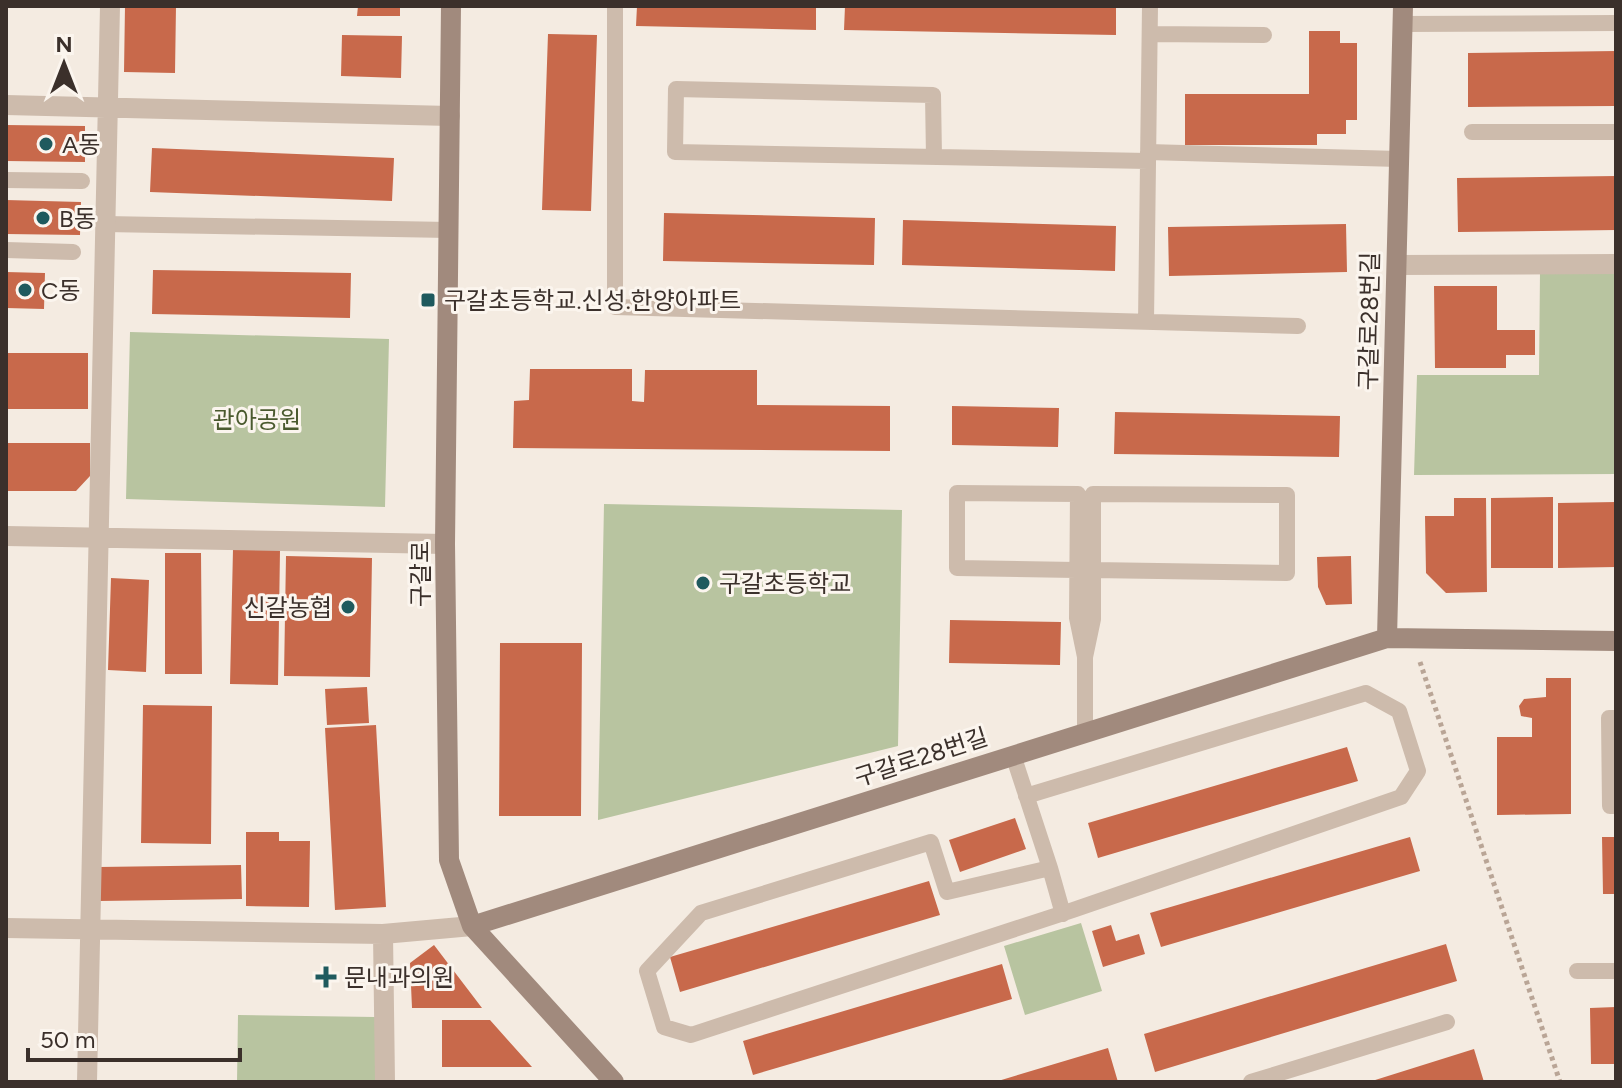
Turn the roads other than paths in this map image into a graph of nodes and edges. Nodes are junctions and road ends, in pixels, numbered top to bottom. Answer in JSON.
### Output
{"nodes":[{"id":1,"x":110,"y":6,"type":"edge"},
{"id":2,"x":451,"y":6,"type":"edge"},
{"id":3,"x":615,"y":6,"type":"edge"},
{"id":4,"x":1150,"y":6,"type":"edge"},
{"id":5,"x":1403,"y":15,"type":"edge"},
{"id":6,"x":1616,"y":23,"type":"edge"},
{"id":7,"x":1150,"y":34,"type":"junction"},
{"id":8,"x":1264,"y":35,"type":"dead end"},
{"id":9,"x":6,"y":105,"type":"edge"},
{"id":10,"x":108,"y":107,"type":"junction"},
{"id":11,"x":450,"y":116,"type":"junction"},
{"id":12,"x":1472,"y":132,"type":"dead end"},
{"id":13,"x":1616,"y":132,"type":"edge"},
{"id":14,"x":1148,"y":156,"type":"junction"},
{"id":15,"x":934,"y":157,"type":"junction"},
{"id":16,"x":1399,"y":159,"type":"junction"},
{"id":17,"x":6,"y":180,"type":"edge"},
{"id":18,"x":82,"y":181,"type":"dead end"},
{"id":19,"x":105,"y":224,"type":"junction"},
{"id":20,"x":449,"y":230,"type":"junction"},
{"id":21,"x":6,"y":250,"type":"edge"},
{"id":22,"x":73,"y":252,"type":"dead end"},
{"id":23,"x":1616,"y":264,"type":"edge"},
{"id":24,"x":1397,"y":265,"type":"junction"},
{"id":25,"x":1146,"y":322,"type":"junction"},
{"id":26,"x":1298,"y":326,"type":"dead end"},
{"id":27,"x":6,"y":536,"type":"edge"},
{"id":28,"x":97,"y":538,"type":"junction"},
{"id":29,"x":445,"y":544,"type":"junction"},
{"id":30,"x":1085,"y":570,"type":"junction"},
{"id":31,"x":1387,"y":638,"type":"junction"},
{"id":32,"x":1616,"y":641,"type":"edge"},
{"id":33,"x":1616,"y":718,"type":"edge"},
{"id":34,"x":1085,"y":733,"type":"junction"},
{"id":35,"x":1013,"y":755,"type":"junction"},
{"id":36,"x":1026,"y":796,"type":"junction"},
{"id":37,"x":1616,"y":806,"type":"edge"},
{"id":38,"x":1050,"y":868,"type":"junction"},
{"id":39,"x":1063,"y":914,"type":"junction"},
{"id":40,"x":472,"y":926,"type":"junction"},
{"id":41,"x":6,"y":928,"type":"edge"},
{"id":42,"x":88,"y":930,"type":"junction"},
{"id":43,"x":383,"y":934,"type":"junction"},
{"id":44,"x":1577,"y":971,"type":"dead end"},
{"id":45,"x":1616,"y":971,"type":"edge"},
{"id":46,"x":1447,"y":1022,"type":"dead end"},
{"id":47,"x":87,"y":1082,"type":"edge"},
{"id":48,"x":385,"y":1082,"type":"edge"},
{"id":49,"x":614,"y":1082,"type":"edge"},
{"id":50,"x":1251,"y":1082,"type":"edge"}],
"edges":[{"from":1,"to":10,"type":"street"},
{"from":2,"to":11,"type":"street","name":"구갈로"},
{"from":3,"to":25,"type":"lane"},
{"from":4,"to":7,"type":"lane"},
{"from":5,"to":6,"type":"lane"},
{"from":5,"to":16,"type":"street","name":"구갈로28번길"},
{"from":7,"to":8,"type":"lane"},
{"from":7,"to":14,"type":"lane"},
{"from":9,"to":10,"type":"street"},
{"from":10,"to":11,"type":"street"},
{"from":10,"to":19,"type":"street"},
{"from":11,"to":20,"type":"street","name":"구갈로"},
{"from":12,"to":13,"type":"lane"},
{"from":14,"to":15,"type":"lane"},
{"from":14,"to":16,"type":"lane"},
{"from":14,"to":25,"type":"lane"},
{"from":15,"to":15,"type":"lane"},
{"from":16,"to":24,"type":"street","name":"구갈로28번길"},
{"from":17,"to":18,"type":"lane"},
{"from":19,"to":20,"type":"lane"},
{"from":19,"to":28,"type":"street"},
{"from":20,"to":29,"type":"street","name":"구갈로"},
{"from":21,"to":22,"type":"lane"},
{"from":23,"to":24,"type":"street"},
{"from":24,"to":31,"type":"street","name":"구갈로28번길"},
{"from":25,"to":26,"type":"lane"},
{"from":27,"to":28,"type":"street"},
{"from":28,"to":29,"type":"street"},
{"from":28,"to":42,"type":"street"},
{"from":29,"to":40,"type":"street","name":"구갈로"},
{"from":30,"to":30,"type":"lane"},
{"from":30,"to":30,"type":"lane"},
{"from":30,"to":34,"type":"lane"},
{"from":31,"to":32,"type":"street","name":"구갈로28번길"},
{"from":31,"to":34,"type":"street","name":"구갈로28번길"},
{"from":33,"to":37,"type":"lane"},
{"from":34,"to":35,"type":"street","name":"구갈로28번길"},
{"from":35,"to":36,"type":"lane"},
{"from":35,"to":40,"type":"street","name":"구갈로28번길"},
{"from":36,"to":38,"type":"lane"},
{"from":36,"to":39,"type":"lane"},
{"from":38,"to":39,"type":"lane"},
{"from":38,"to":39,"type":"lane"},
{"from":40,"to":43,"type":"street"},
{"from":40,"to":49,"type":"street","name":"구갈로"},
{"from":41,"to":42,"type":"street"},
{"from":42,"to":43,"type":"street"},
{"from":42,"to":47,"type":"street"},
{"from":43,"to":48,"type":"street"},
{"from":44,"to":45,"type":"lane"},
{"from":46,"to":50,"type":"lane"}]}
